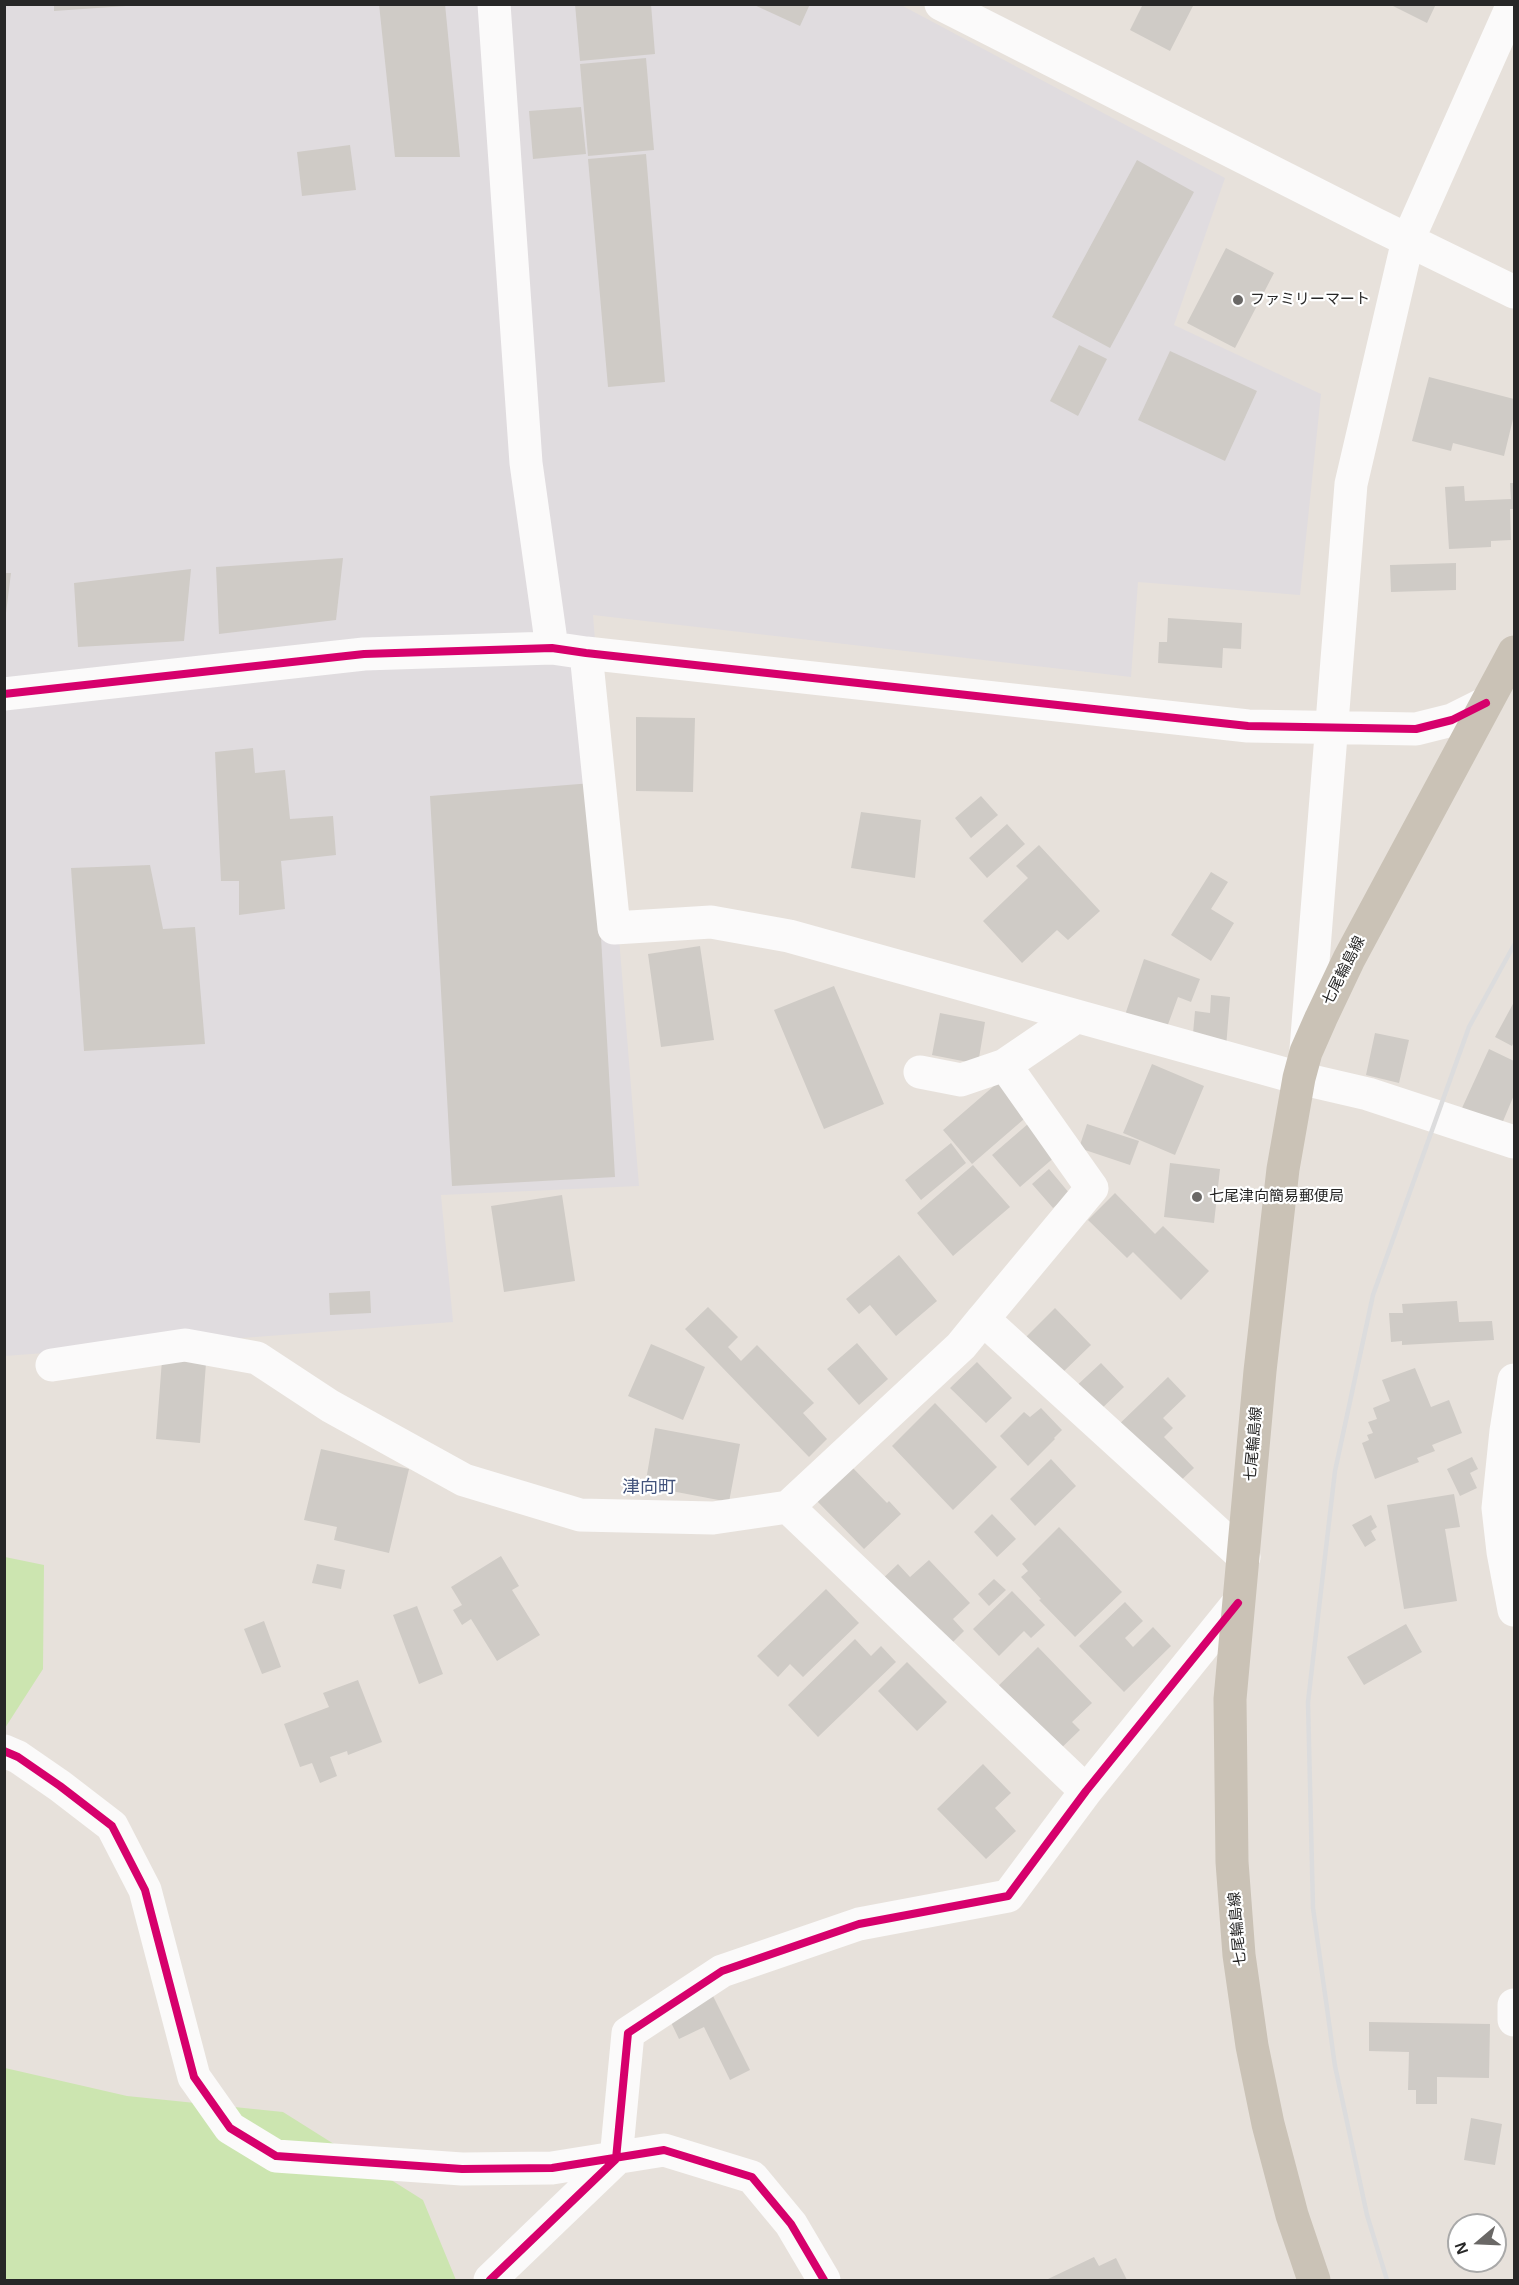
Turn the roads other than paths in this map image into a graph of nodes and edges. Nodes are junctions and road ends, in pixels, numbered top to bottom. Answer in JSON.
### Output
{"nodes":[{"id":1,"x":494,"y":4,"type":"edge"},
{"id":2,"x":941,"y":4,"type":"edge"},
{"id":3,"x":1513,"y":4,"type":"edge"},
{"id":4,"x":1408,"y":240,"type":"junction"},
{"id":5,"x":1515,"y":292,"type":"edge"},
{"id":6,"x":552,"y":648,"type":"junction"},
{"id":7,"x":1515,"y":652,"type":"edge"},
{"id":8,"x":586,"y":653,"type":"junction"},
{"id":9,"x":4,"y":694,"type":"edge"},
{"id":10,"x":1486,"y":703,"type":"junction"},
{"id":11,"x":1332,"y":727,"type":"junction"},
{"id":12,"x":1077,"y":1016,"type":"junction"},
{"id":13,"x":1005,"y":1065,"type":"junction"},
{"id":14,"x":1302,"y":1065,"type":"junction"},
{"id":15,"x":920,"y":1072,"type":"dead end"},
{"id":16,"x":1515,"y":1142,"type":"edge"},
{"id":17,"x":983,"y":1320,"type":"junction"},
{"id":18,"x":52,"y":1365,"type":"dead end"},
{"id":19,"x":1514,"y":1381,"type":"edge"},
{"id":20,"x":1510,"y":1432,"type":"edge"},
{"id":21,"x":788,"y":1507,"type":"junction"},
{"id":22,"x":1244,"y":1557,"type":"junction"},
{"id":23,"x":1238,"y":1603,"type":"junction"},
{"id":24,"x":1515,"y":1610,"type":"edge"},
{"id":25,"x":4,"y":1751,"type":"edge"},
{"id":26,"x":1086,"y":1791,"type":"junction"},
{"id":27,"x":1515,"y":2005,"type":"edge"},
{"id":28,"x":1515,"y":2020,"type":"edge"},
{"id":29,"x":616,"y":2159,"type":"junction"},
{"id":30,"x":490,"y":2280,"type":"edge"},
{"id":31,"x":824,"y":2280,"type":"edge"},
{"id":32,"x":1314,"y":2280,"type":"edge"}],
"edges":[{"from":1,"to":6,"type":"street"},
{"from":2,"to":4,"type":"street"},
{"from":3,"to":4,"type":"street"},
{"from":4,"to":5,"type":"street"},
{"from":4,"to":11,"type":"street"},
{"from":6,"to":8,"type":"street"},
{"from":6,"to":9,"type":"street"},
{"from":7,"to":10,"type":"main road","name":"七尾輪島線"},
{"from":8,"to":11,"type":"street"},
{"from":8,"to":12,"type":"street"},
{"from":10,"to":11,"type":"street"},
{"from":10,"to":14,"type":"main road","name":"七尾輪島線"},
{"from":11,"to":14,"type":"street"},
{"from":12,"to":13,"type":"street"},
{"from":12,"to":14,"type":"street"},
{"from":13,"to":15,"type":"street"},
{"from":13,"to":17,"type":"street"},
{"from":14,"to":16,"type":"street"},
{"from":14,"to":22,"type":"main road","name":"七尾輪島線"},
{"from":17,"to":21,"type":"street"},
{"from":17,"to":22,"type":"street"},
{"from":18,"to":21,"type":"street"},
{"from":19,"to":20,"type":"street"},
{"from":20,"to":24,"type":"street"},
{"from":21,"to":26,"type":"street"},
{"from":22,"to":23,"type":"main road","name":"七尾輪島線"},
{"from":23,"to":26,"type":"street"},
{"from":23,"to":32,"type":"main road","name":"七尾輪島線"},
{"from":25,"to":29,"type":"street"},
{"from":26,"to":29,"type":"street"},
{"from":27,"to":28,"type":"street"},
{"from":29,"to":30,"type":"street"},
{"from":29,"to":31,"type":"street"}]}
